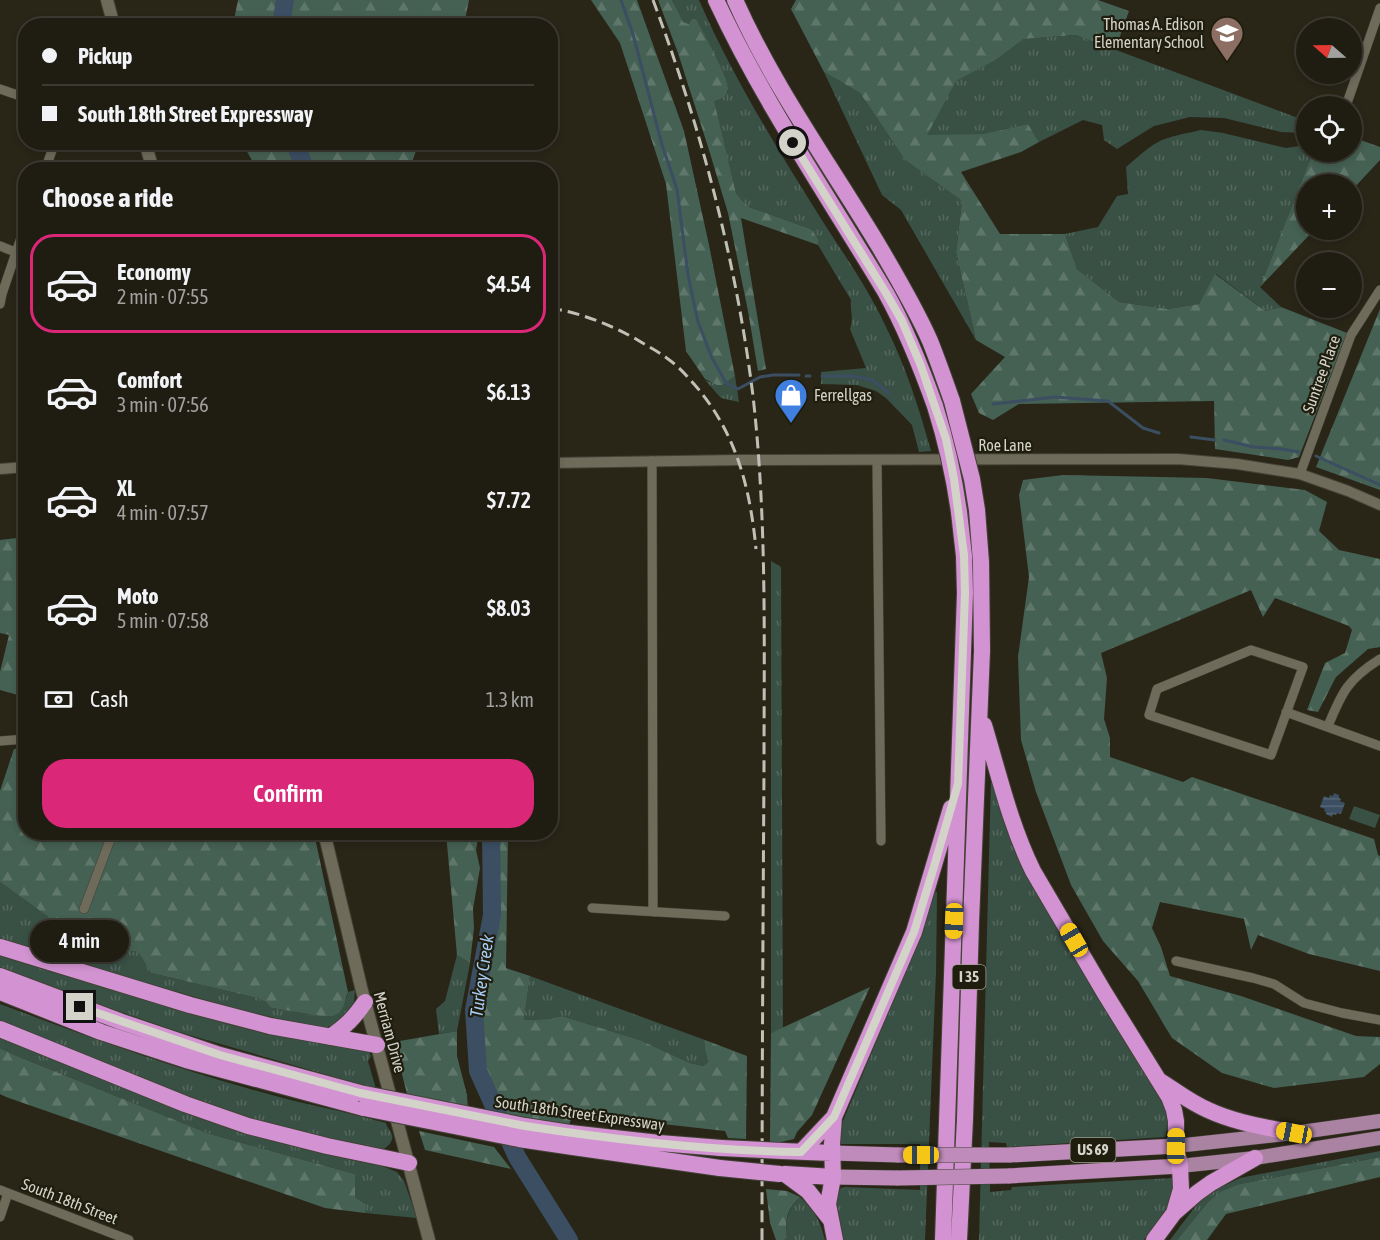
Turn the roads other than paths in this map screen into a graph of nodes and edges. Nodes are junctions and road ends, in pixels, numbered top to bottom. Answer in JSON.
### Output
{"nodes":[{"id":1,"x":107,"y":0,"type":"edge"},
{"id":2,"x":716,"y":0,"type":"edge"},
{"id":3,"x":735,"y":0,"type":"edge"},
{"id":4,"x":1380,"y":8,"type":"edge"},
{"id":5,"x":112,"y":18,"type":"edge"},
{"id":6,"x":0,"y":89,"type":"edge"},
{"id":7,"x":18,"y":95,"type":"edge"},
{"id":8,"x":1349,"y":96,"type":"edge"},
{"id":9,"x":18,"y":244,"type":"edge"},
{"id":10,"x":0,"y":246,"type":"edge"},
{"id":11,"x":15,"y":252,"type":"junction"},
{"id":12,"x":1380,"y":290,"type":"edge"},
{"id":13,"x":1,"y":295,"type":"edge"},
{"id":14,"x":0,"y":304,"type":"edge"},
{"id":15,"x":878,"y":460,"type":"junction"},
{"id":16,"x":652,"y":461,"type":"junction"},
{"id":17,"x":558,"y":463,"type":"edge"},
{"id":18,"x":18,"y":468,"type":"edge"},
{"id":19,"x":0,"y":469,"type":"edge"},
{"id":20,"x":1300,"y":474,"type":"junction"},
{"id":21,"x":1380,"y":505,"type":"edge"},
{"id":22,"x":1380,"y":659,"type":"edge"},
{"id":23,"x":1286,"y":712,"type":"junction"},
{"id":24,"x":980,"y":713,"type":"junction"},
{"id":25,"x":1328,"y":726,"type":"junction"},
{"id":26,"x":18,"y":740,"type":"edge"},
{"id":27,"x":0,"y":741,"type":"edge"},
{"id":28,"x":1380,"y":746,"type":"edge"},
{"id":29,"x":958,"y":784,"type":"junction"},
{"id":30,"x":110,"y":840,"type":"edge"},
{"id":31,"x":326,"y":840,"type":"edge"},
{"id":32,"x":882,"y":841,"type":"dead end"},
{"id":33,"x":592,"y":908,"type":"dead end"},
{"id":34,"x":84,"y":909,"type":"dead end"},
{"id":35,"x":653,"y":912,"type":"junction"},
{"id":36,"x":725,"y":915,"type":"dead end"},
{"id":37,"x":0,"y":947,"type":"edge"},
{"id":38,"x":1176,"y":961,"type":"dead end"},
{"id":39,"x":0,"y":976,"type":"edge"},
{"id":40,"x":0,"y":992,"type":"edge"},
{"id":41,"x":365,"y":1002,"type":"junction"},
{"id":42,"x":1380,"y":1020,"type":"edge"},
{"id":43,"x":0,"y":1029,"type":"edge"},
{"id":44,"x":330,"y":1037,"type":"junction"},
{"id":45,"x":377,"y":1045,"type":"junction"},
{"id":46,"x":1157,"y":1079,"type":"junction"},
{"id":47,"x":362,"y":1101,"type":"junction"},
{"id":48,"x":834,"y":1117,"type":"junction"},
{"id":49,"x":1380,"y":1121,"type":"edge"},
{"id":50,"x":1294,"y":1133,"type":"junction"},
{"id":51,"x":1380,"y":1138,"type":"edge"},
{"id":52,"x":571,"y":1140,"type":"junction"},
{"id":53,"x":1176,"y":1146,"type":"junction"},
{"id":54,"x":801,"y":1152,"type":"junction"},
{"id":55,"x":832,"y":1153,"type":"junction"},
{"id":56,"x":1255,"y":1158,"type":"junction"},
{"id":57,"x":409,"y":1163,"type":"junction"},
{"id":58,"x":1180,"y":1166,"type":"junction"},
{"id":59,"x":782,"y":1174,"type":"junction"},
{"id":60,"x":833,"y":1177,"type":"junction"},
{"id":61,"x":4,"y":1191,"type":"edge"},
{"id":62,"x":1174,"y":1213,"type":"junction"},
{"id":63,"x":0,"y":1217,"type":"edge"},
{"id":64,"x":831,"y":1220,"type":"junction"},
{"id":65,"x":129,"y":1240,"type":"edge"},
{"id":66,"x":429,"y":1240,"type":"edge"},
{"id":67,"x":835,"y":1240,"type":"edge"},
{"id":68,"x":943,"y":1240,"type":"edge"},
{"id":69,"x":959,"y":1240,"type":"edge"},
{"id":70,"x":1154,"y":1240,"type":"edge"}],
"edges":[{"from":1,"to":5,"type":"main road"},
{"from":2,"to":29,"type":"highway","number":"I 35","bridge":true},
{"from":3,"to":24,"type":"highway","number":"I 35","bridge":true},
{"from":4,"to":8,"type":"street"},
{"from":6,"to":7,"type":"street"},
{"from":9,"to":11,"type":"street"},
{"from":10,"to":11,"type":"street"},
{"from":11,"to":13,"type":"street"},
{"from":12,"to":20,"type":"street","name":"Suntree Place"},
{"from":13,"to":14,"type":"street"},
{"from":15,"to":16,"type":"street","name":"Roe Lane"},
{"from":15,"to":20,"type":"street","name":"Roe Lane"},
{"from":15,"to":32,"type":"street"},
{"from":16,"to":17,"type":"street","name":"Roe Lane"},
{"from":16,"to":35,"type":"street"},
{"from":18,"to":19,"type":"street"},
{"from":20,"to":21,"type":"street","name":"Roe Lane"},
{"from":22,"to":25,"type":"street"},
{"from":23,"to":23,"type":"street"},
{"from":23,"to":25,"type":"street"},
{"from":24,"to":46,"type":"highway"},
{"from":24,"to":69,"type":"highway","number":"I 35"},
{"from":25,"to":28,"type":"street"},
{"from":26,"to":27,"type":"street"},
{"from":29,"to":48,"type":"highway"},
{"from":29,"to":68,"type":"highway","number":"I 35"},
{"from":30,"to":34,"type":"street"},
{"from":31,"to":41,"type":"main road","name":"Merriam Drive"},
{"from":33,"to":35,"type":"street"},
{"from":35,"to":36,"type":"street"},
{"from":37,"to":44,"type":"highway"},
{"from":38,"to":42,"type":"street"},
{"from":39,"to":47,"type":"highway","name":"South 18th Street Expressway","number":"US 69"},
{"from":40,"to":47,"type":"highway","name":"South 18th Street Expressway","number":"US 69"},
{"from":41,"to":44,"type":"highway"},
{"from":41,"to":45,"type":"main road","name":"Merriam Drive"},
{"from":43,"to":57,"type":"highway"},
{"from":44,"to":45,"type":"highway"},
{"from":45,"to":57,"type":"main road","name":"Merriam Drive"},
{"from":46,"to":50,"type":"highway"},
{"from":46,"to":53,"type":"highway"},
{"from":47,"to":52,"type":"highway","name":"South 18th Street Expressway","number":"US 69","bridge":true},
{"from":48,"to":54,"type":"highway"},
{"from":48,"to":55,"type":"highway"},
{"from":49,"to":50,"type":"main road"},
{"from":50,"to":53,"type":"main road"},
{"from":51,"to":56,"type":"main road"},
{"from":52,"to":54,"type":"highway","name":"South 18th Street Expressway","number":"US 69","bridge":true},
{"from":52,"to":59,"type":"highway","name":"South 18th Street Expressway","number":"US 69","bridge":true},
{"from":53,"to":55,"type":"highway","name":"South 18th Street Expressway","number":"US 69","bridge":true},
{"from":53,"to":58,"type":"highway"},
{"from":54,"to":55,"type":"highway","name":"South 18th Street Expressway","number":"US 69"},
{"from":55,"to":60,"type":"highway"},
{"from":56,"to":58,"type":"main road"},
{"from":56,"to":62,"type":"highway"},
{"from":57,"to":66,"type":"main road","name":"Merriam Drive"},
{"from":58,"to":60,"type":"highway","name":"South 18th Street Expressway","bridge":true},
{"from":58,"to":62,"type":"highway"},
{"from":59,"to":60,"type":"highway","name":"South 18th Street Expressway"},
{"from":59,"to":64,"type":"highway"},
{"from":60,"to":64,"type":"highway"},
{"from":61,"to":63,"type":"street"},
{"from":61,"to":65,"type":"street","name":"South 18th Street"},
{"from":62,"to":70,"type":"highway"},
{"from":64,"to":67,"type":"highway"}]}
